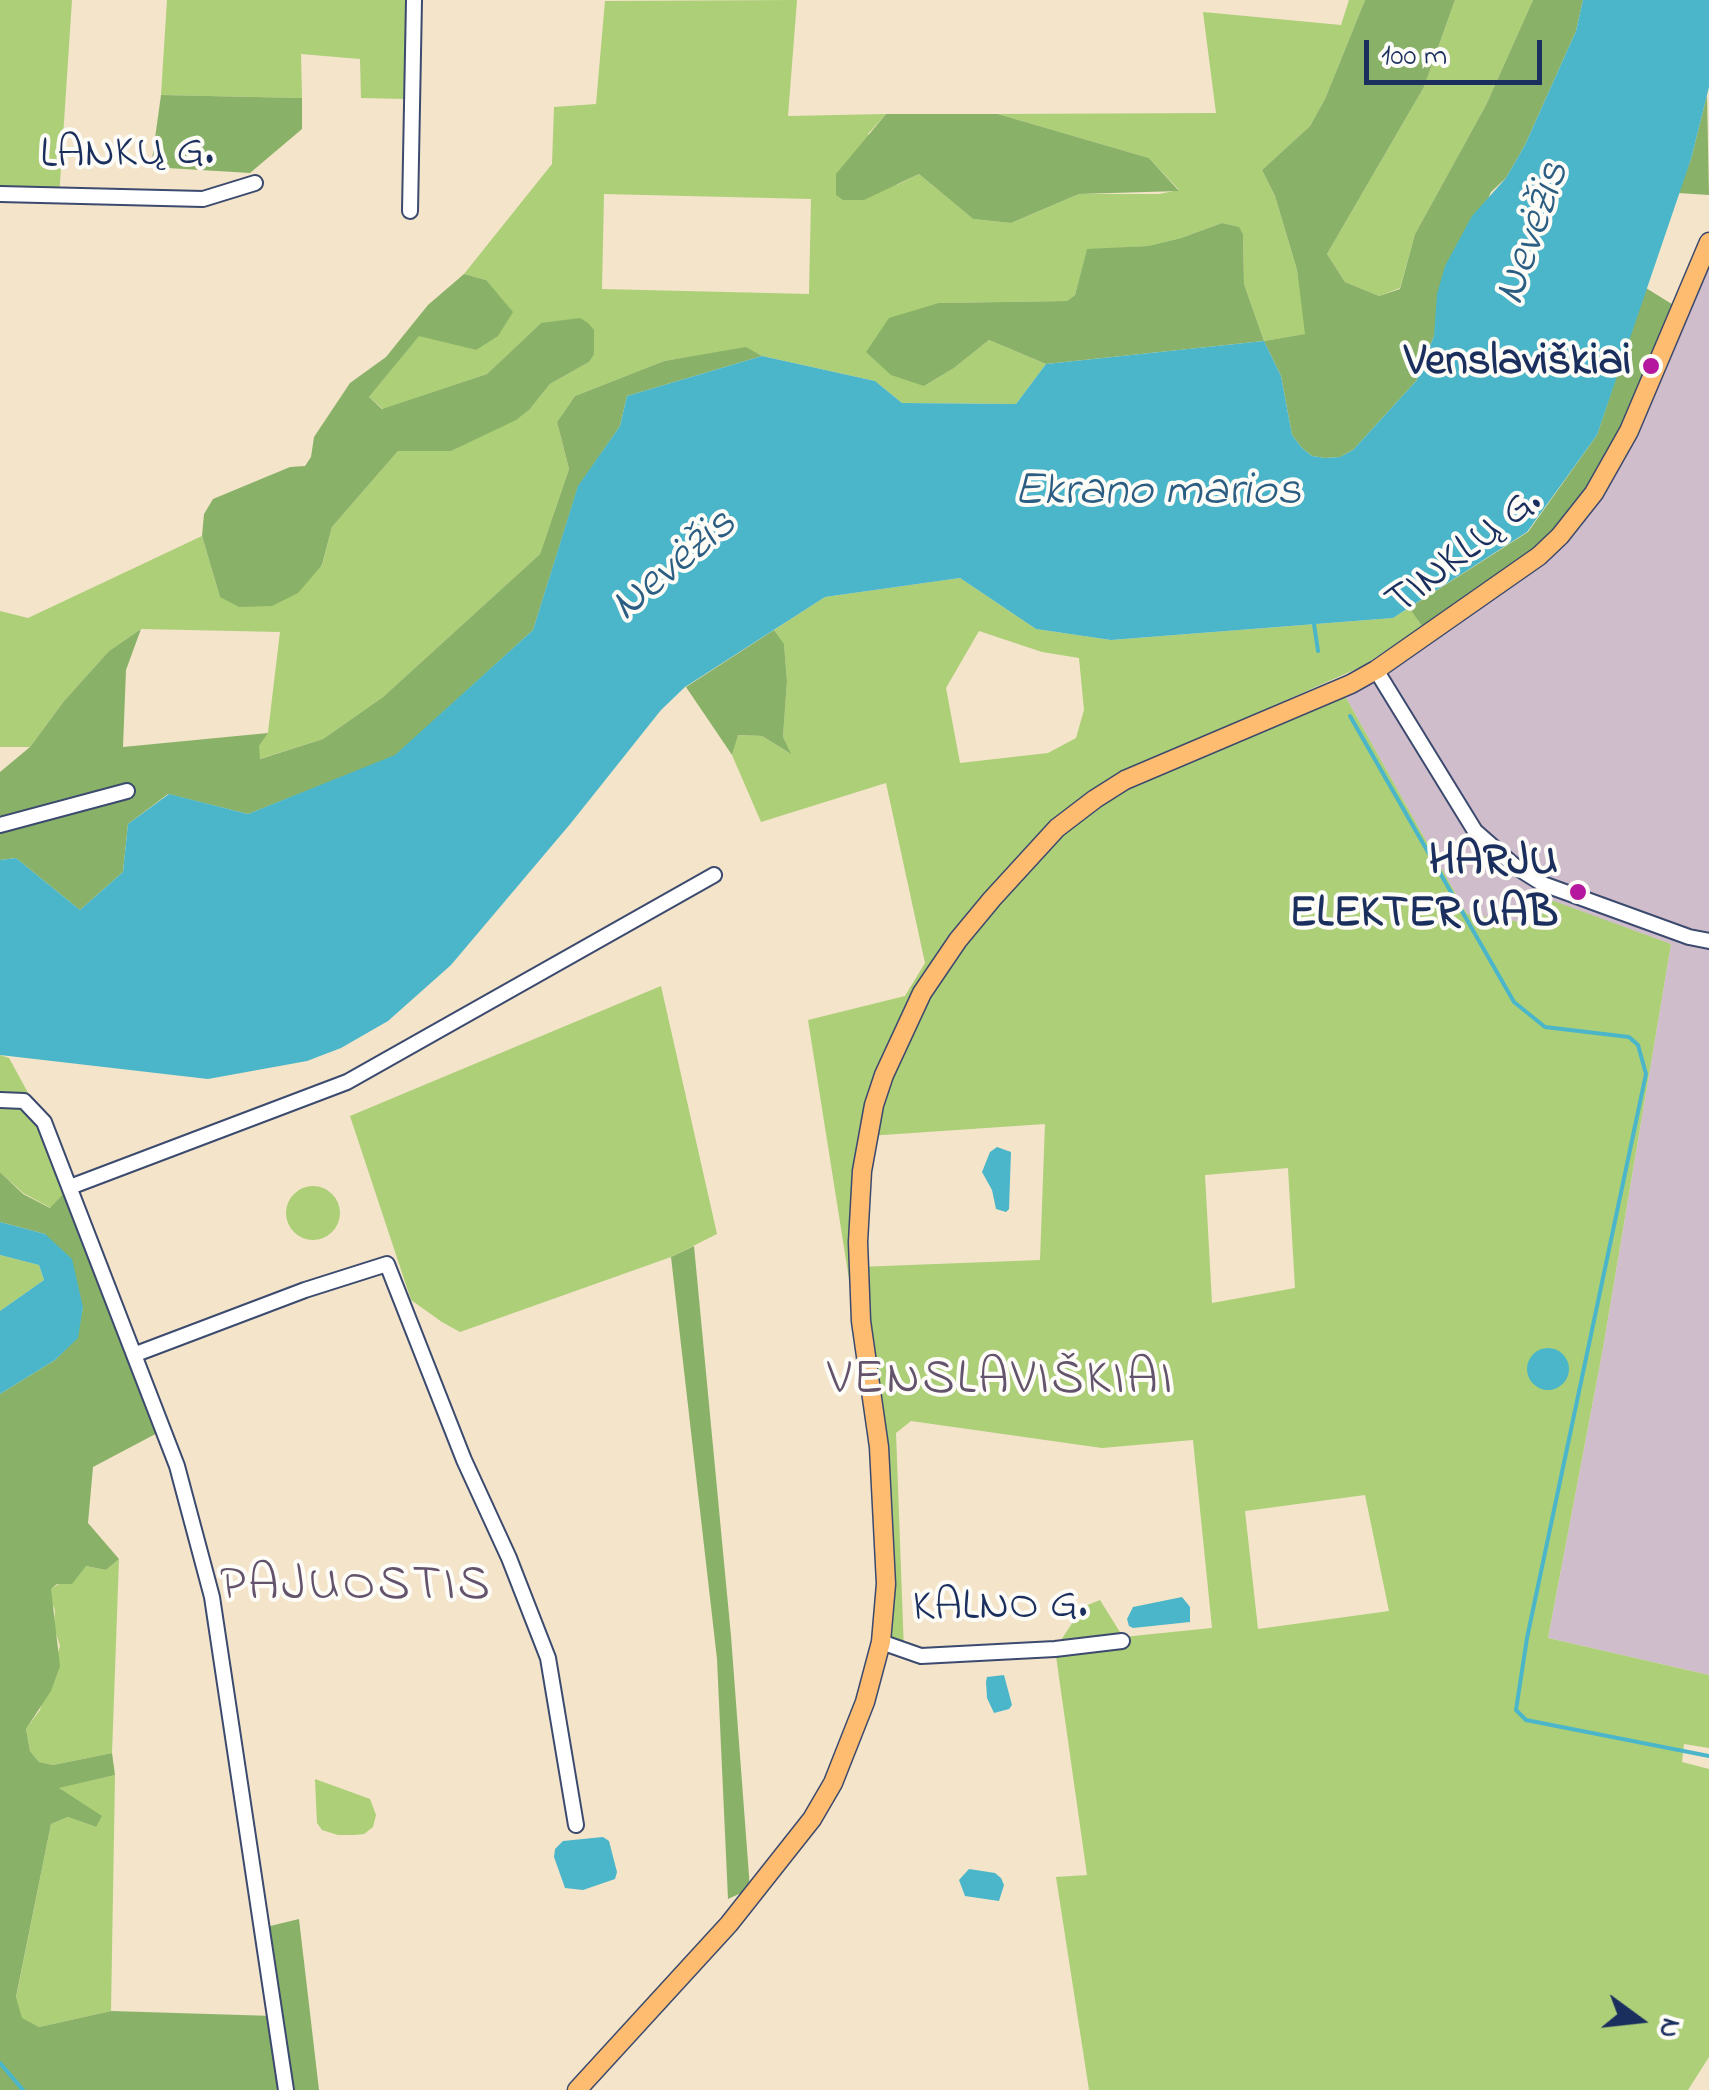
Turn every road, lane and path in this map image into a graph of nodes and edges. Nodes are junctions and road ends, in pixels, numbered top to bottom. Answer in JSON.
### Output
{"nodes":[{"id":1,"x":415,"y":0,"type":"edge"},
{"id":2,"x":255,"y":184,"type":"dead end"},
{"id":3,"x":0,"y":194,"type":"edge"},
{"id":4,"x":410,"y":211,"type":"dead end"},
{"id":5,"x":1709,"y":242,"type":"edge"},
{"id":6,"x":1376,"y":670,"type":"junction"},
{"id":7,"x":127,"y":791,"type":"dead end"},
{"id":8,"x":0,"y":825,"type":"edge"},
{"id":9,"x":714,"y":875,"type":"dead end"},
{"id":10,"x":1709,"y":941,"type":"edge"},
{"id":11,"x":0,"y":1100,"type":"edge"},
{"id":12,"x":70,"y":1187,"type":"junction"},
{"id":13,"x":136,"y":1354,"type":"junction"},
{"id":14,"x":1122,"y":1641,"type":"dead end"},
{"id":15,"x":881,"y":1642,"type":"junction"},
{"id":16,"x":576,"y":1825,"type":"dead end"},
{"id":17,"x":286,"y":2090,"type":"edge"},
{"id":18,"x":577,"y":2090,"type":"edge"}],
"edges":[{"from":1,"to":4,"type":"street"},
{"from":2,"to":3,"type":"street","name":"LANKŲ G."},
{"from":5,"to":6,"type":"main road","name":"TINKLŲ G."},
{"from":6,"to":10,"type":"street"},
{"from":6,"to":15,"type":"main road","name":"TINKLŲ G."},
{"from":7,"to":8,"type":"street"},
{"from":9,"to":12,"type":"street"},
{"from":11,"to":12,"type":"street"},
{"from":12,"to":13,"type":"street"},
{"from":13,"to":16,"type":"street"},
{"from":13,"to":17,"type":"street"},
{"from":14,"to":15,"type":"street","name":"KALNO G."},
{"from":15,"to":18,"type":"main road","name":"TINKLŲ G."}]}
